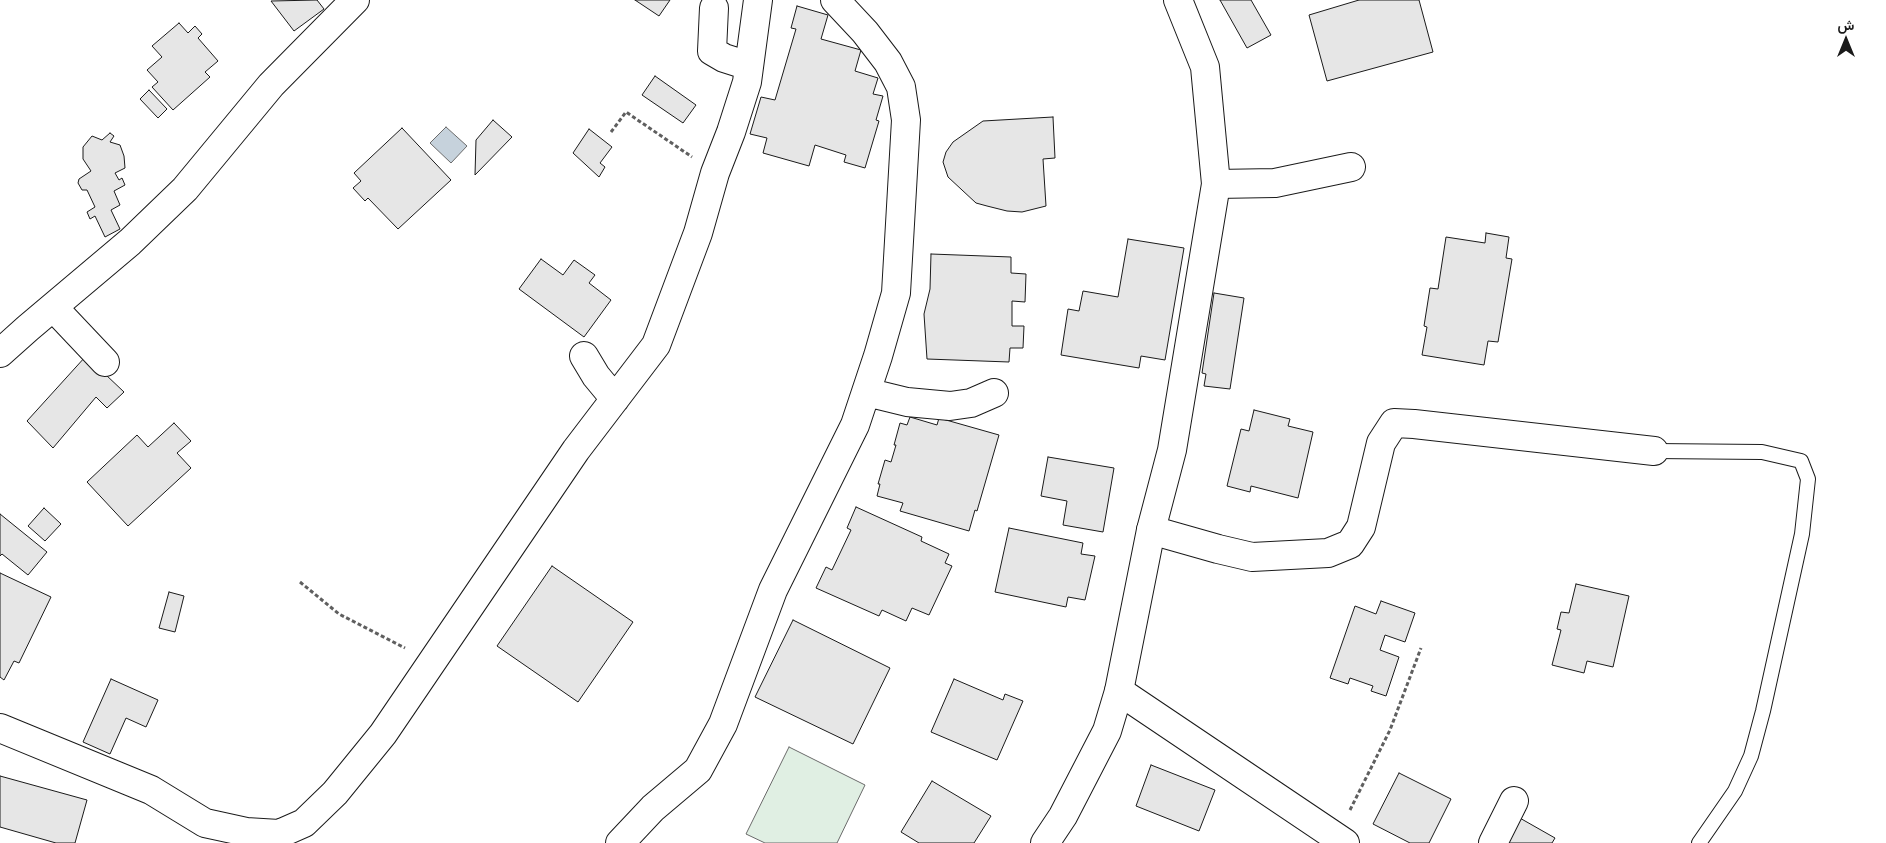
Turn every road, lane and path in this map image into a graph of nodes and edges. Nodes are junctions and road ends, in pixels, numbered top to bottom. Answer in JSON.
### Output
{"nodes":[{"id":1,"x":355,"y":0,"type":"edge"},
{"id":2,"x":758,"y":0,"type":"edge"},
{"id":3,"x":835,"y":0,"type":"edge"},
{"id":4,"x":1178,"y":0,"type":"edge"},
{"id":5,"x":714,"y":8,"type":"dead end"},
{"id":6,"x":750,"y":66,"type":"junction"},
{"id":7,"x":611,"y":132,"type":"dead end"},
{"id":8,"x":1351,"y":166,"type":"dead end"},
{"id":9,"x":715,"y":173,"type":"junction"},
{"id":10,"x":1216,"y":184,"type":"junction"},
{"id":11,"x":53,"y":307,"type":"junction"},
{"id":12,"x":0,"y":353,"type":"edge"},
{"id":13,"x":584,"y":356,"type":"dead end"},
{"id":14,"x":105,"y":362,"type":"dead end"},
{"id":15,"x":866,"y":392,"type":"junction"},
{"id":16,"x":994,"y":393,"type":"dead end"},
{"id":17,"x":616,"y":399,"type":"junction"},
{"id":18,"x":1654,"y":451,"type":"joint"},
{"id":19,"x":1152,"y":530,"type":"junction"},
{"id":20,"x":300,"y":582,"type":"dead end"},
{"id":21,"x":1421,"y":648,"type":"dead end"},
{"id":22,"x":432,"y":662,"type":"junction"},
{"id":23,"x":1119,"y":691,"type":"junction"},
{"id":24,"x":0,"y":728,"type":"edge"},
{"id":25,"x":1514,"y":801,"type":"dead end"},
{"id":26,"x":279,"y":838,"type":"edge"},
{"id":27,"x":1341,"y":840,"type":"edge"},
{"id":28,"x":620,"y":843,"type":"edge"},
{"id":29,"x":1045,"y":843,"type":"edge"},
{"id":30,"x":1493,"y":843,"type":"edge"},
{"id":31,"x":1699,"y":843,"type":"edge"}],
"edges":[{"from":1,"to":11,"type":"street"},
{"from":2,"to":6,"type":"street"},
{"from":3,"to":15,"type":"street"},
{"from":4,"to":10,"type":"street"},
{"from":5,"to":6,"type":"street"},
{"from":6,"to":9,"type":"street"},
{"from":7,"to":9,"type":"path"},
{"from":8,"to":10,"type":"street"},
{"from":9,"to":17,"type":"street"},
{"from":10,"to":19,"type":"street"},
{"from":11,"to":12,"type":"street"},
{"from":11,"to":14,"type":"street"},
{"from":13,"to":17,"type":"street"},
{"from":15,"to":16,"type":"street"},
{"from":15,"to":28,"type":"street"},
{"from":17,"to":22,"type":"street"},
{"from":18,"to":19,"type":"street"},
{"from":18,"to":31,"type":"lane"},
{"from":19,"to":23,"type":"street"},
{"from":20,"to":22,"type":"path"},
{"from":21,"to":27,"type":"path"},
{"from":22,"to":26,"type":"street"},
{"from":23,"to":27,"type":"street"},
{"from":23,"to":29,"type":"street"},
{"from":24,"to":26,"type":"street"},
{"from":25,"to":30,"type":"street"}]}
